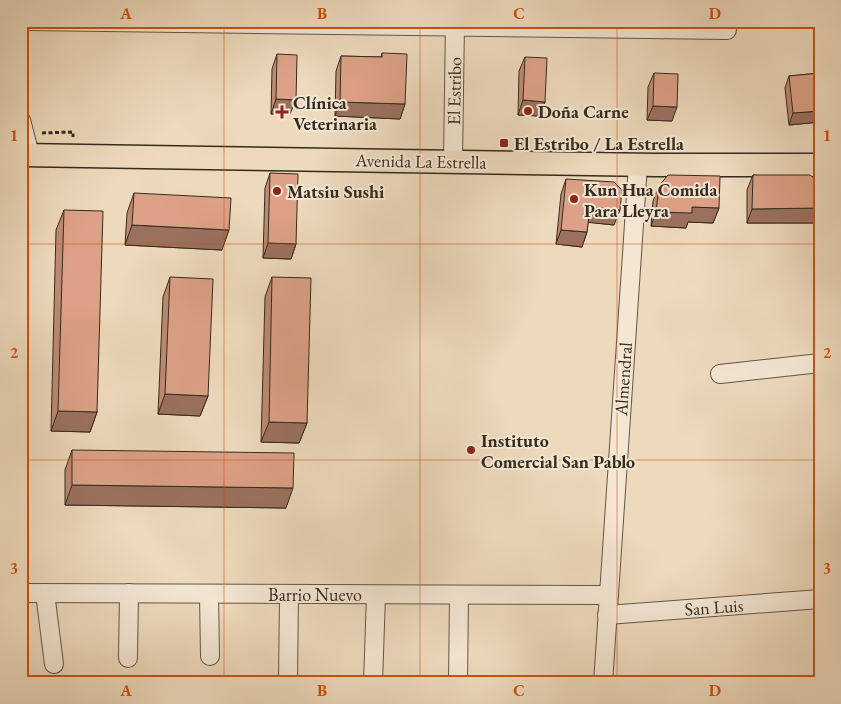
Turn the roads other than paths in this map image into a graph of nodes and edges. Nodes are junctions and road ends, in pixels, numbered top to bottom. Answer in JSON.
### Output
{"nodes":[{"id":1,"x":28,"y":21,"type":"edge"},
{"id":2,"x":455,"y":24,"type":"edge"},
{"id":3,"x":727,"y":30,"type":"dead end"},
{"id":4,"x":21,"y":120,"type":"edge"},
{"id":5,"x":26,"y":155,"type":"edge"},
{"id":6,"x":453,"y":161,"type":"junction"},
{"id":7,"x":638,"y":165,"type":"junction"},
{"id":8,"x":820,"y":165,"type":"edge"},
{"id":9,"x":820,"y":362,"type":"edge"},
{"id":10,"x":720,"y":374,"type":"dead end"},
{"id":11,"x":21,"y":593,"type":"edge"},
{"id":12,"x":45,"y":593,"type":"junction"},
{"id":13,"x":129,"y":593,"type":"junction"},
{"id":14,"x":209,"y":594,"type":"junction"},
{"id":15,"x":289,"y":594,"type":"junction"},
{"id":16,"x":376,"y":594,"type":"junction"},
{"id":17,"x":459,"y":595,"type":"junction"},
{"id":18,"x":609,"y":595,"type":"junction"},
{"id":19,"x":820,"y":599,"type":"edge"},
{"id":20,"x":607,"y":615,"type":"junction"},
{"id":21,"x":210,"y":656,"type":"dead end"},
{"id":22,"x":128,"y":658,"type":"dead end"},
{"id":23,"x":54,"y":664,"type":"dead end"},
{"id":24,"x":288,"y":683,"type":"edge"},
{"id":25,"x":373,"y":683,"type":"edge"},
{"id":26,"x":458,"y":683,"type":"edge"},
{"id":27,"x":603,"y":683,"type":"edge"}],
"edges":[{"from":1,"to":2,"type":"street"},
{"from":2,"to":3,"type":"street"},
{"from":2,"to":6,"type":"street","name":"El Estribo"},
{"from":4,"to":5,"type":"street"},
{"from":5,"to":6,"type":"main road","name":"Avenida La Estrella"},
{"from":6,"to":7,"type":"main road","name":"Avenida La Estrella"},
{"from":7,"to":8,"type":"main road","name":"Avenida La Estrella"},
{"from":7,"to":18,"type":"street","name":"Almendral"},
{"from":9,"to":10,"type":"street"},
{"from":11,"to":12,"type":"street","name":"Barrio Nuevo"},
{"from":12,"to":13,"type":"street","name":"Barrio Nuevo"},
{"from":12,"to":23,"type":"street"},
{"from":13,"to":14,"type":"street","name":"Barrio Nuevo"},
{"from":13,"to":22,"type":"street"},
{"from":14,"to":15,"type":"street","name":"Barrio Nuevo"},
{"from":14,"to":21,"type":"street"},
{"from":15,"to":16,"type":"street","name":"Barrio Nuevo"},
{"from":15,"to":24,"type":"street"},
{"from":16,"to":17,"type":"street","name":"Barrio Nuevo"},
{"from":16,"to":25,"type":"street"},
{"from":17,"to":18,"type":"street","name":"Barrio Nuevo"},
{"from":17,"to":26,"type":"street"},
{"from":18,"to":20,"type":"street","name":"Almendral"},
{"from":19,"to":20,"type":"street","name":"San Luis"},
{"from":20,"to":27,"type":"street","name":"Almendral"}]}
